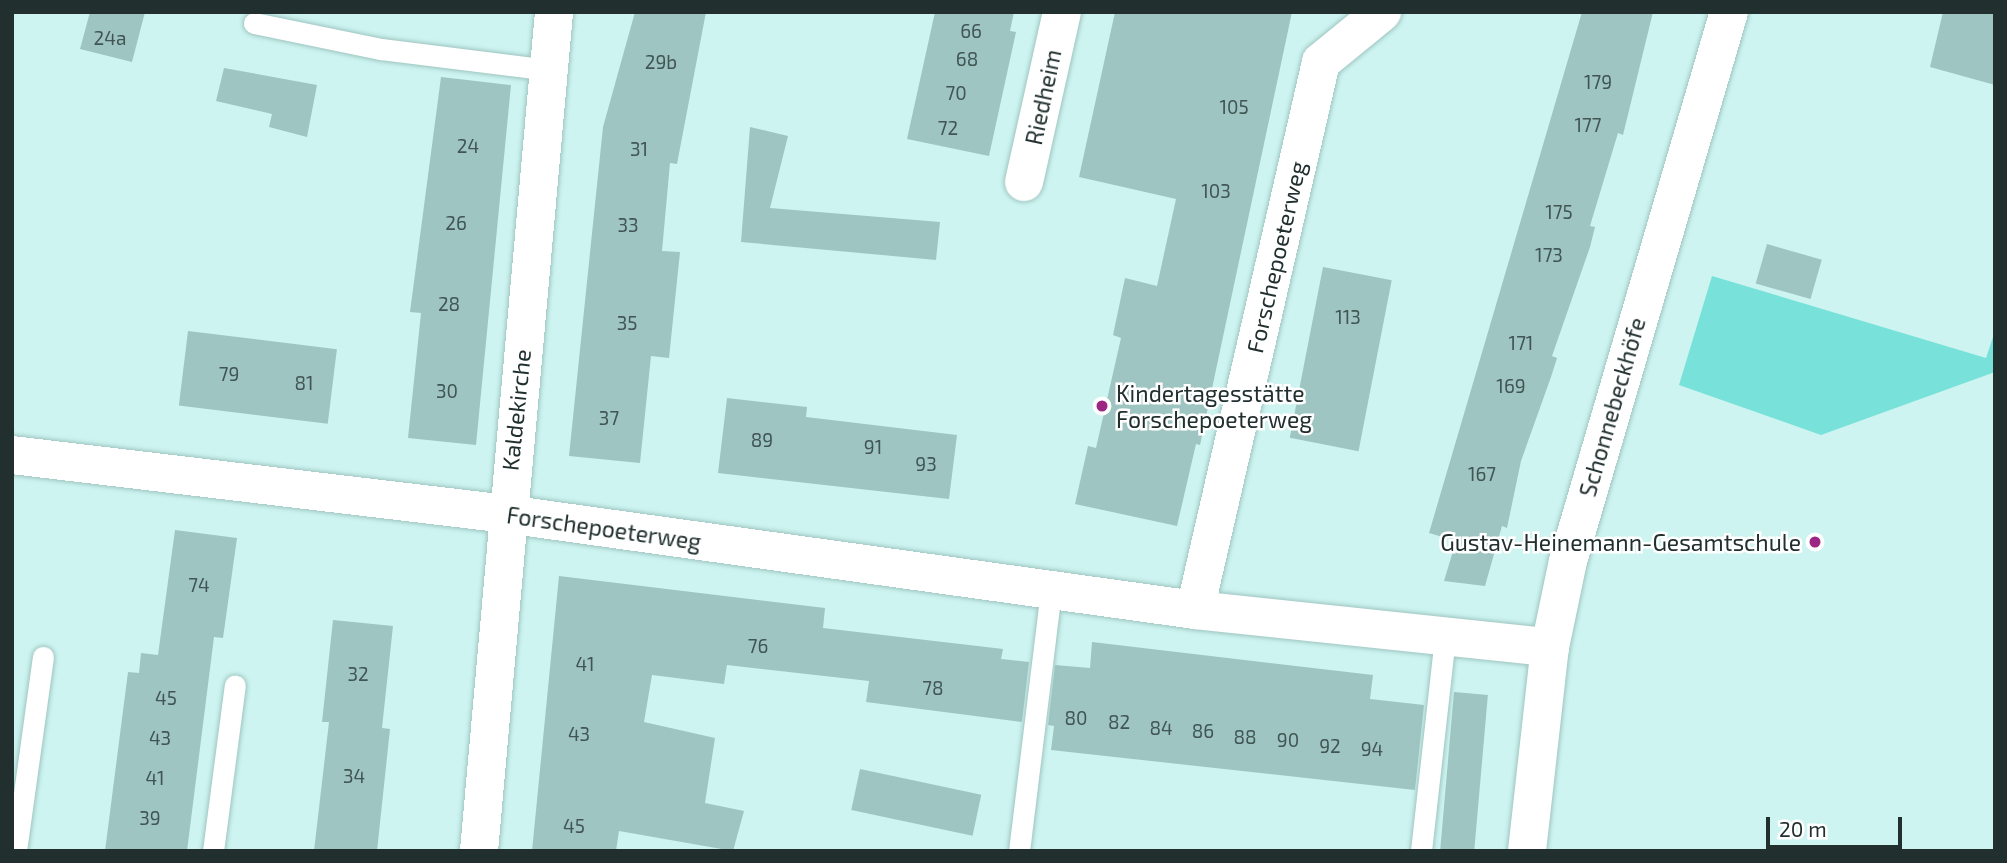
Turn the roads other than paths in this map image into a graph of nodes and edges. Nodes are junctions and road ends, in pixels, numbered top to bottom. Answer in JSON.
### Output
{"nodes":[{"id":1,"x":554,"y":12,"type":"edge"},
{"id":2,"x":1062,"y":12,"type":"edge"},
{"id":3,"x":1382,"y":12,"type":"edge"},
{"id":4,"x":1729,"y":12,"type":"edge"},
{"id":5,"x":254,"y":23,"type":"dead end"},
{"id":6,"x":549,"y":70,"type":"junction"},
{"id":7,"x":1024,"y":182,"type":"dead end"},
{"id":8,"x":12,"y":455,"type":"edge"},
{"id":9,"x":506,"y":514,"type":"junction"},
{"id":10,"x":1051,"y":591,"type":"junction"},
{"id":11,"x":1195,"y":610,"type":"junction"},
{"id":12,"x":1445,"y":636,"type":"junction"},
{"id":13,"x":1550,"y":647,"type":"junction"},
{"id":14,"x":43,"y":657,"type":"dead end"},
{"id":15,"x":234,"y":685,"type":"dead end"},
{"id":16,"x":16,"y":851,"type":"edge"},
{"id":17,"x":213,"y":851,"type":"edge"},
{"id":18,"x":479,"y":851,"type":"edge"},
{"id":19,"x":1019,"y":851,"type":"edge"},
{"id":20,"x":1421,"y":851,"type":"edge"},
{"id":21,"x":1527,"y":851,"type":"edge"}],
"edges":[{"from":1,"to":6,"type":"street","name":"Kaldekirche"},
{"from":2,"to":7,"type":"street","name":"Riedheim"},
{"from":3,"to":11,"type":"street","name":"Forschepoeterweg"},
{"from":4,"to":13,"type":"street","name":"Schonnebeckhöfe"},
{"from":5,"to":6,"type":"lane"},
{"from":6,"to":9,"type":"street","name":"Kaldekirche"},
{"from":8,"to":9,"type":"street","name":"Forschepoeterweg"},
{"from":9,"to":10,"type":"street","name":"Forschepoeterweg"},
{"from":9,"to":18,"type":"street","name":"Kaldekirche"},
{"from":10,"to":11,"type":"street","name":"Forschepoeterweg"},
{"from":10,"to":19,"type":"lane"},
{"from":11,"to":12,"type":"street","name":"Forschepoeterweg"},
{"from":12,"to":13,"type":"street","name":"Forschepoeterweg"},
{"from":12,"to":20,"type":"lane"},
{"from":13,"to":21,"type":"street","name":"Schonnebeckhöfe"},
{"from":14,"to":16,"type":"lane"},
{"from":15,"to":17,"type":"lane"}]}
